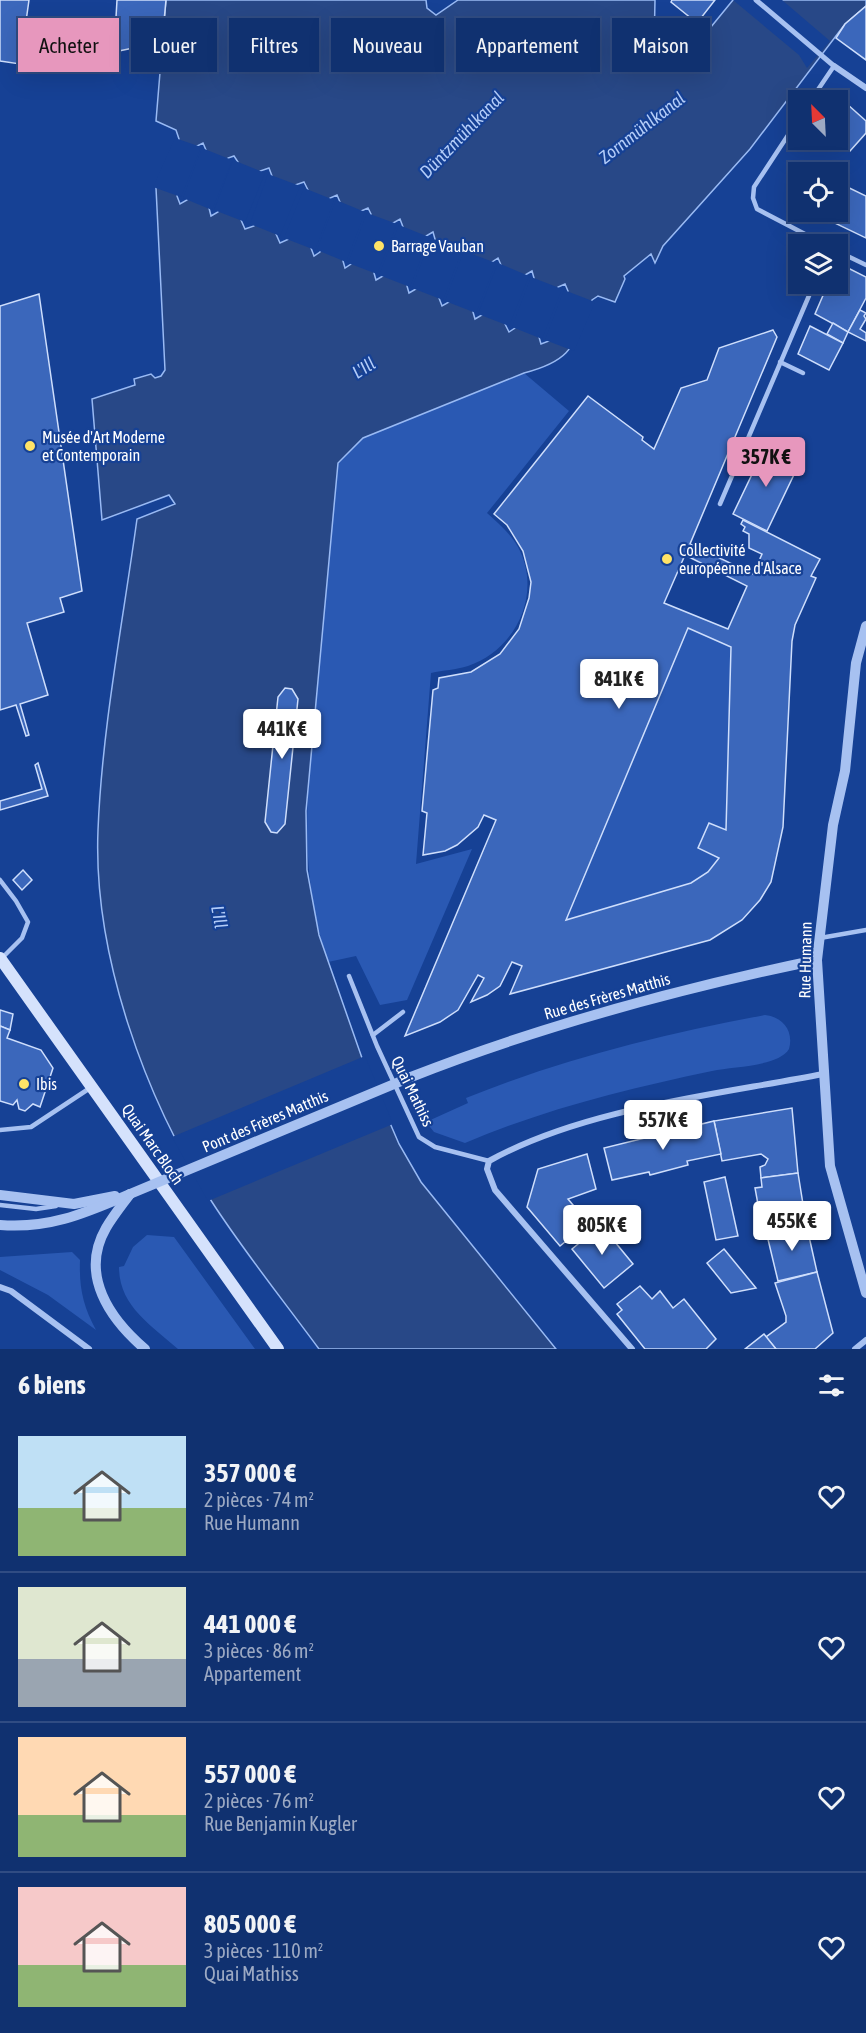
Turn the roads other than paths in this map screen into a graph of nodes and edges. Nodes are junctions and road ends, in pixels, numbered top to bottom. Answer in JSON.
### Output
{"nodes":[{"id":1,"x":756,"y":0,"type":"edge"},
{"id":2,"x":834,"y":66,"type":"junction"},
{"id":3,"x":866,"y":88,"type":"edge"},
{"id":4,"x":818,"y":90,"type":"edge"},
{"id":5,"x":788,"y":135,"type":"edge"},
{"id":6,"x":805,"y":234,"type":"edge"},
{"id":7,"x":848,"y":256,"type":"edge"},
{"id":8,"x":866,"y":265,"type":"edge"},
{"id":9,"x":810,"y":294,"type":"edge"},
{"id":10,"x":780,"y":362,"type":"junction"},
{"id":11,"x":803,"y":373,"type":"dead end"},
{"id":12,"x":720,"y":504,"type":"dead end"},
{"id":13,"x":866,"y":626,"type":"edge"},
{"id":14,"x":0,"y":880,"type":"edge"},
{"id":15,"x":866,"y":930,"type":"edge"},
{"id":16,"x":818,"y":938,"type":"junction"},
{"id":17,"x":0,"y":959,"type":"edge"},
{"id":18,"x":817,"y":960,"type":"junction"},
{"id":19,"x":349,"y":976,"type":"dead end"},
{"id":20,"x":404,"y":1012,"type":"dead end"},
{"id":21,"x":373,"y":1035,"type":"junction"},
{"id":22,"x":823,"y":1074,"type":"junction"},
{"id":23,"x":411,"y":1077,"type":"joint"},
{"id":24,"x":92,"y":1086,"type":"junction"},
{"id":25,"x":0,"y":1130,"type":"edge"},
{"id":26,"x":489,"y":1161,"type":"junction"},
{"id":27,"x":130,"y":1194,"type":"junction"},
{"id":28,"x":0,"y":1195,"type":"edge"},
{"id":29,"x":74,"y":1204,"type":"junction"},
{"id":30,"x":0,"y":1205,"type":"edge"},
{"id":31,"x":0,"y":1225,"type":"edge"},
{"id":32,"x":0,"y":1287,"type":"edge"},
{"id":33,"x":866,"y":1293,"type":"edge"},
{"id":34,"x":866,"y":1340,"type":"edge"},
{"id":35,"x":81,"y":1342,"type":"junction"},
{"id":36,"x":76,"y":1349,"type":"edge"},
{"id":37,"x":89,"y":1349,"type":"edge"},
{"id":38,"x":145,"y":1349,"type":"edge"},
{"id":39,"x":278,"y":1349,"type":"edge"},
{"id":40,"x":632,"y":1349,"type":"edge"},
{"id":41,"x":855,"y":1349,"type":"edge"}],
"edges":[{"from":1,"to":2,"type":"street"},
{"from":2,"to":3,"type":"street"},
{"from":2,"to":4,"type":"lane"},
{"from":5,"to":6,"type":"lane"},
{"from":7,"to":8,"type":"lane"},
{"from":9,"to":10,"type":"lane"},
{"from":10,"to":11,"type":"lane"},
{"from":10,"to":12,"type":"lane"},
{"from":13,"to":16,"type":"street","name":"Rue Humann"},
{"from":14,"to":17,"type":"lane"},
{"from":15,"to":16,"type":"lane"},
{"from":16,"to":18,"type":"street","name":"Rue Humann"},
{"from":17,"to":24,"type":"main road","name":"Quai Marc Bloch"},
{"from":18,"to":22,"type":"street","name":"Rue Humann"},
{"from":18,"to":23,"type":"street","name":"Rue des Frères Matthis"},
{"from":19,"to":21,"type":"lane","name":"Quai Mathiss"},
{"from":20,"to":21,"type":"lane"},
{"from":21,"to":26,"type":"lane","name":"Quai Mathiss"},
{"from":22,"to":26,"type":"street"},
{"from":22,"to":33,"type":"street","name":"Rue Humann"},
{"from":23,"to":27,"type":"street","name":"Pont des Frères Matthis","bridge":true},
{"from":24,"to":25,"type":"lane"},
{"from":24,"to":39,"type":"main road","name":"Quai Marc Bloch"},
{"from":26,"to":40,"type":"street"},
{"from":27,"to":29,"type":"street"},
{"from":27,"to":31,"type":"street"},
{"from":27,"to":38,"type":"street"},
{"from":28,"to":29,"type":"street"},
{"from":29,"to":30,"type":"lane"},
{"from":32,"to":35,"type":"street"},
{"from":34,"to":41,"type":"street"},
{"from":35,"to":36,"type":"lane"},
{"from":35,"to":37,"type":"street"}]}
